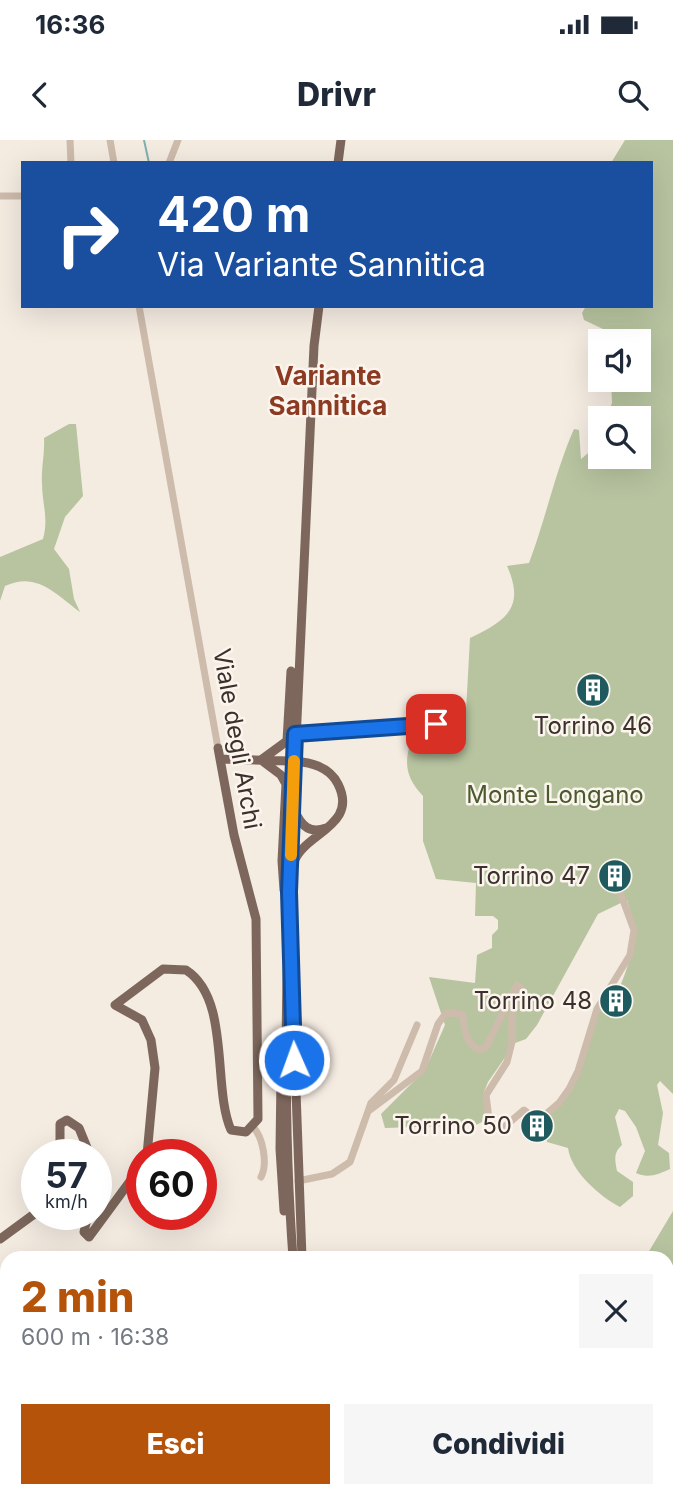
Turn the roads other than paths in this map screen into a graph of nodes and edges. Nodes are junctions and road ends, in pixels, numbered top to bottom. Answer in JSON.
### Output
{"nodes":[{"id":1,"x":70,"y":140,"type":"edge"},
{"id":2,"x":110,"y":140,"type":"edge"},
{"id":3,"x":178,"y":140,"type":"edge"},
{"id":4,"x":341,"y":140,"type":"edge"},
{"id":5,"x":71,"y":161,"type":"edge"},
{"id":6,"x":114,"y":161,"type":"edge"},
{"id":7,"x":170,"y":161,"type":"edge"},
{"id":8,"x":338,"y":161,"type":"edge"},
{"id":9,"x":0,"y":196,"type":"edge"},
{"id":10,"x":21,"y":196,"type":"edge"},
{"id":11,"x":139,"y":308,"type":"edge"},
{"id":12,"x":319,"y":308,"type":"edge"},
{"id":13,"x":298,"y":628,"type":"junction"},
{"id":14,"x":436,"y":724,"type":"dead end"},
{"id":15,"x":295,"y":734,"type":"junction"},
{"id":16,"x":218,"y":748,"type":"junction"},
{"id":17,"x":220,"y":760,"type":"junction"},
{"id":18,"x":237,"y":760,"type":"junction"},
{"id":19,"x":261,"y":760,"type":"junction"},
{"id":20,"x":289,"y":761,"type":"dead end"},
{"id":21,"x":302,"y":762,"type":"dead end"},
{"id":22,"x":223,"y":775,"type":"junction"},
{"id":23,"x":293,"y":806,"type":"junction"},
{"id":24,"x":332,"y":826,"type":"junction"},
{"id":25,"x":290,"y":873,"type":"junction"},
{"id":26,"x":289,"y":892,"type":"junction"},
{"id":27,"x":620,"y":892,"type":"dead end"},
{"id":28,"x":286,"y":909,"type":"junction"},
{"id":29,"x":417,"y":1025,"type":"dead end"},
{"id":30,"x":370,"y":1110,"type":"junction"},
{"id":31,"x":253,"y":1127,"type":"junction"},
{"id":32,"x":59,"y":1139,"type":"edge"},
{"id":33,"x":83,"y":1139,"type":"edge"},
{"id":34,"x":148,"y":1139,"type":"edge"},
{"id":35,"x":261,"y":1177,"type":"dead end"},
{"id":36,"x":299,"y":1181,"type":"junction"},
{"id":37,"x":126,"y":1187,"type":"edge"},
{"id":38,"x":112,"y":1206,"type":"edge"},
{"id":39,"x":21,"y":1223,"type":"edge"},
{"id":40,"x":84,"y":1230,"type":"edge"},
{"id":41,"x":94,"y":1230,"type":"edge"},
{"id":42,"x":0,"y":1238,"type":"edge"},
{"id":43,"x":291,"y":1251,"type":"edge"},
{"id":44,"x":302,"y":1251,"type":"edge"}],
"edges":[{"from":1,"to":5,"type":"street"},
{"from":2,"to":6,"type":"street"},
{"from":3,"to":7,"type":"street"},
{"from":4,"to":8,"type":"main road"},
{"from":9,"to":10,"type":"street"},
{"from":11,"to":16,"type":"street","name":"Viale degli Archi"},
{"from":12,"to":13,"type":"main road"},
{"from":13,"to":15,"type":"main road"},
{"from":13,"to":19,"type":"main road"},
{"from":14,"to":15,"type":"street"},
{"from":15,"to":23,"type":"main road"},
{"from":16,"to":17,"type":"main road","name":"Viale degli Archi"},
{"from":16,"to":18,"type":"main road"},
{"from":17,"to":18,"type":"main road"},
{"from":17,"to":22,"type":"main road","name":"Viale degli Archi"},
{"from":18,"to":19,"type":"main road"},
{"from":18,"to":22,"type":"main road"},
{"from":19,"to":20,"type":"main road"},
{"from":19,"to":28,"type":"main road"},
{"from":21,"to":24,"type":"main road"},
{"from":22,"to":31,"type":"main road","name":"Viale degli Archi"},
{"from":23,"to":24,"type":"main road"},
{"from":23,"to":25,"type":"main road"},
{"from":24,"to":25,"type":"main road"},
{"from":25,"to":26,"type":"main road"},
{"from":26,"to":28,"type":"main road"},
{"from":26,"to":36,"type":"main road"},
{"from":27,"to":30,"type":"street"},
{"from":28,"to":43,"type":"main road"},
{"from":29,"to":30,"type":"street"},
{"from":30,"to":36,"type":"street"},
{"from":31,"to":34,"type":"main road"},
{"from":31,"to":35,"type":"street","name":"Viale degli Archi"},
{"from":32,"to":33,"type":"main road"},
{"from":36,"to":44,"type":"main road"},
{"from":37,"to":38,"type":"main road"},
{"from":39,"to":42,"type":"main road"},
{"from":40,"to":41,"type":"main road"}]}
